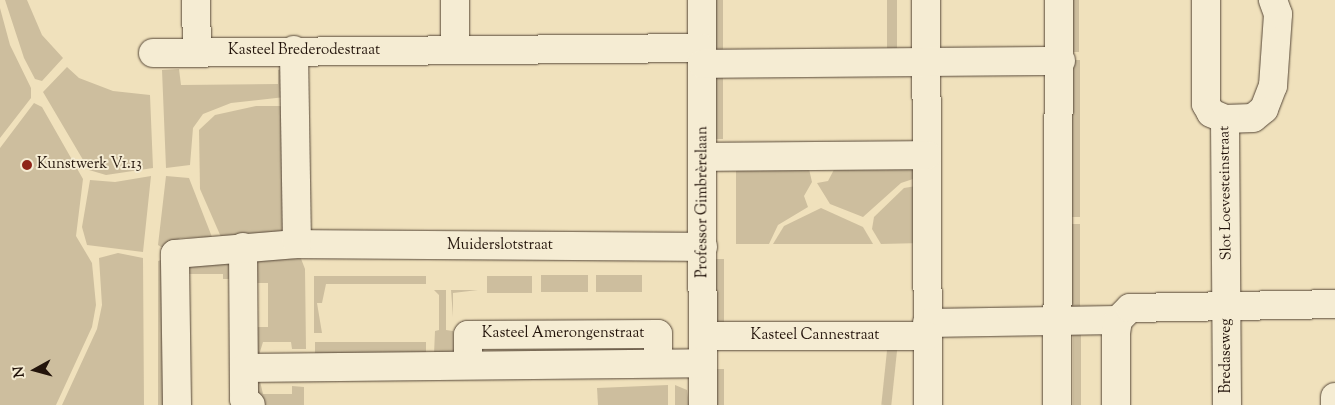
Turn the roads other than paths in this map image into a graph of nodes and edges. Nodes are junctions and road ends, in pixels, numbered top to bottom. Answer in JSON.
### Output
{"nodes":[{"id":1,"x":196,"y":0,"type":"edge"},
{"id":2,"x":455,"y":0,"type":"edge"},
{"id":3,"x":702,"y":0,"type":"edge"},
{"id":4,"x":926,"y":0,"type":"edge"},
{"id":5,"x":1059,"y":0,"type":"edge"},
{"id":6,"x":1206,"y":0,"type":"edge"},
{"id":7,"x":1273,"y":0,"type":"edge"},
{"id":8,"x":294,"y":50,"type":"junction"},
{"id":9,"x":455,"y":50,"type":"junction"},
{"id":10,"x":153,"y":52,"type":"dead end"},
{"id":11,"x":197,"y":52,"type":"junction"},
{"id":12,"x":702,"y":56,"type":"junction"},
{"id":13,"x":926,"y":61,"type":"junction"},
{"id":14,"x":1061,"y":61,"type":"junction"},
{"id":15,"x":1225,"y":119,"type":"junction"},
{"id":16,"x":927,"y":155,"type":"junction"},
{"id":17,"x":703,"y":157,"type":"junction"},
{"id":18,"x":297,"y":244,"type":"junction"},
{"id":19,"x":233,"y":247,"type":"junction"},
{"id":20,"x":703,"y":247,"type":"junction"},
{"id":21,"x":1335,"y":304,"type":"edge"},
{"id":22,"x":1227,"y":307,"type":"junction"},
{"id":23,"x":1058,"y":319,"type":"junction"},
{"id":24,"x":1118,"y":320,"type":"junction"},
{"id":25,"x":927,"y":329,"type":"junction"},
{"id":26,"x":703,"y":336,"type":"junction"},
{"id":27,"x":703,"y":363,"type":"junction"},
{"id":28,"x":244,"y":368,"type":"junction"},
{"id":29,"x":1335,"y":397,"type":"edge"},
{"id":30,"x":176,"y":405,"type":"edge"},
{"id":31,"x":251,"y":405,"type":"edge"},
{"id":32,"x":703,"y":405,"type":"edge"},
{"id":33,"x":928,"y":405,"type":"edge"},
{"id":34,"x":1057,"y":405,"type":"edge"},
{"id":35,"x":1116,"y":405,"type":"edge"},
{"id":36,"x":1227,"y":405,"type":"edge"},
{"id":37,"x":1335,"y":405,"type":"edge"}],
"edges":[{"from":1,"to":11,"type":"street"},
{"from":2,"to":9,"type":"street"},
{"from":3,"to":12,"type":"street","name":"Professor Gimbrèrelaan"},
{"from":4,"to":13,"type":"street"},
{"from":5,"to":14,"type":"street"},
{"from":6,"to":15,"type":"street","name":"Slot Loevesteinstraat"},
{"from":7,"to":15,"type":"street"},
{"from":8,"to":9,"type":"street","name":"Kasteel Brederodestraat"},
{"from":8,"to":11,"type":"street","name":"Kasteel Brederodestraat"},
{"from":8,"to":18,"type":"street"},
{"from":9,"to":12,"type":"street","name":"Kasteel Brederodestraat"},
{"from":10,"to":11,"type":"street","name":"Kasteel Brederodestraat"},
{"from":12,"to":13,"type":"street"},
{"from":12,"to":17,"type":"street","name":"Professor Gimbrèrelaan"},
{"from":13,"to":14,"type":"street"},
{"from":13,"to":16,"type":"street"},
{"from":14,"to":23,"type":"street"},
{"from":15,"to":22,"type":"street","name":"Slot Loevesteinstraat"},
{"from":16,"to":17,"type":"street"},
{"from":16,"to":25,"type":"street"},
{"from":17,"to":20,"type":"street","name":"Professor Gimbrèrelaan"},
{"from":18,"to":19,"type":"street","name":"Muiderslotstraat"},
{"from":18,"to":20,"type":"street","name":"Muiderslotstraat"},
{"from":19,"to":28,"type":"street"},
{"from":19,"to":30,"type":"street"},
{"from":20,"to":26,"type":"street","name":"Professor Gimbrèrelaan"},
{"from":21,"to":22,"type":"street"},
{"from":22,"to":24,"type":"street"},
{"from":22,"to":36,"type":"street","name":"Bredaseweg"},
{"from":23,"to":24,"type":"street"},
{"from":23,"to":25,"type":"street"},
{"from":23,"to":34,"type":"street"},
{"from":24,"to":35,"type":"street"},
{"from":25,"to":26,"type":"street","name":"Kasteel Cannestraat"},
{"from":25,"to":33,"type":"street"},
{"from":26,"to":27,"type":"street","name":"Professor Gimbrèrelaan"},
{"from":27,"to":28,"type":"street","name":"Kasteel Amerongenstraat"},
{"from":27,"to":32,"type":"street","name":"Professor Gimbrèrelaan"},
{"from":28,"to":31,"type":"street"},
{"from":29,"to":37,"type":"street"}]}
